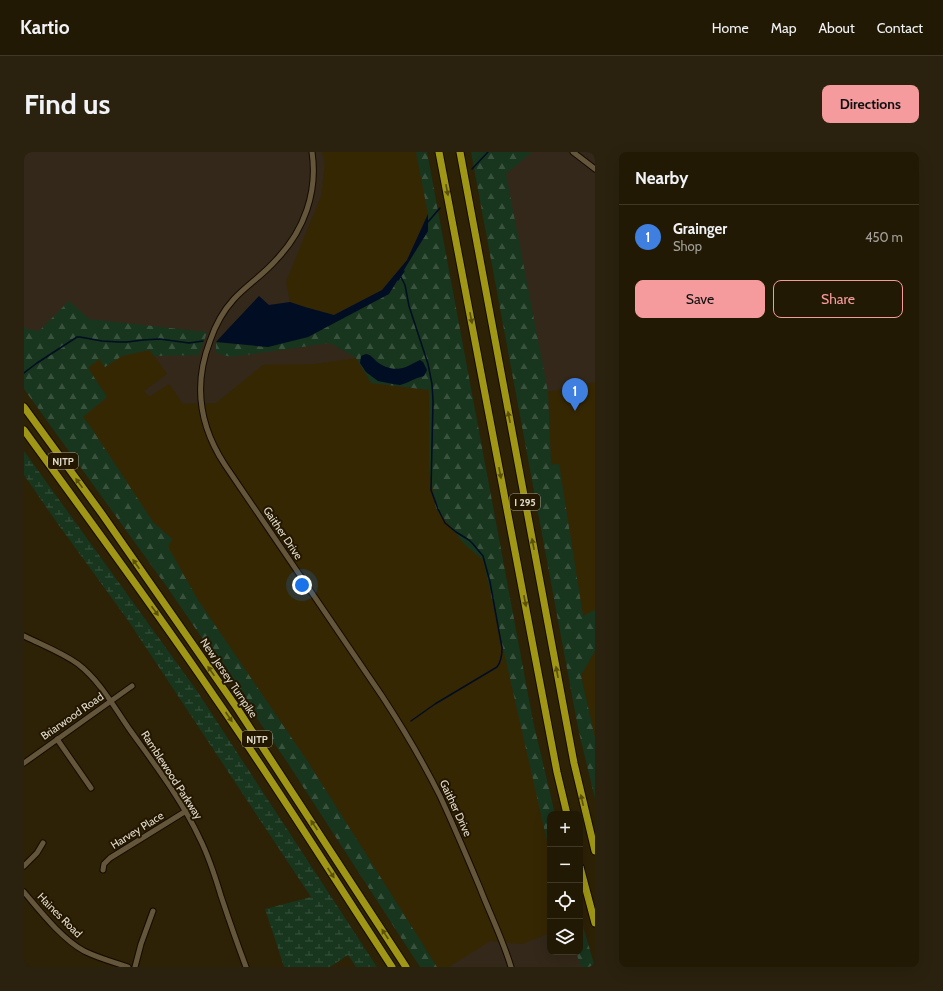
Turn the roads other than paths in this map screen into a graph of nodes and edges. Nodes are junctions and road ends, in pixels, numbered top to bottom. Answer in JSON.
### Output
{"nodes":[{"id":1,"x":312,"y":152,"type":"edge"},
{"id":2,"x":440,"y":152,"type":"edge"},
{"id":3,"x":460,"y":152,"type":"edge"},
{"id":4,"x":573,"y":152,"type":"edge"},
{"id":5,"x":595,"y":169,"type":"edge"},
{"id":6,"x":24,"y":407,"type":"edge"},
{"id":7,"x":24,"y":430,"type":"edge"},
{"id":8,"x":24,"y":636,"type":"edge"},
{"id":9,"x":132,"y":686,"type":"dead end"},
{"id":10,"x":111,"y":702,"type":"junction"},
{"id":11,"x":57,"y":739,"type":"junction"},
{"id":12,"x":24,"y":764,"type":"edge"},
{"id":13,"x":91,"y":788,"type":"dead end"},
{"id":14,"x":186,"y":811,"type":"junction"},
{"id":15,"x":566,"y":811,"type":"edge"},
{"id":16,"x":43,"y":843,"type":"dead end"},
{"id":17,"x":595,"y":851,"type":"edge"},
{"id":18,"x":24,"y":866,"type":"edge"},
{"id":19,"x":103,"y":870,"type":"dead end"},
{"id":20,"x":583,"y":878,"type":"edge"},
{"id":21,"x":24,"y":892,"type":"edge"},
{"id":22,"x":153,"y":911,"type":"dead end"},
{"id":23,"x":595,"y":923,"type":"edge"},
{"id":24,"x":244,"y":966,"type":"edge"},
{"id":25,"x":128,"y":967,"type":"edge"},
{"id":26,"x":135,"y":967,"type":"edge"},
{"id":27,"x":392,"y":967,"type":"edge"},
{"id":28,"x":406,"y":967,"type":"edge"},
{"id":29,"x":511,"y":967,"type":"edge"}],
"edges":[{"from":1,"to":29,"type":"street","name":"Gaither Drive"},
{"from":2,"to":15,"type":"highway","number":"I 295","one_way":true},
{"from":17,"to":3,"type":"highway","number":"I 295","one_way":true},
{"from":4,"to":5,"type":"street"},
{"from":28,"to":6,"type":"highway","name":"New Jersey Turnpike","number":"NJTP","one_way":true},
{"from":7,"to":27,"type":"highway","name":"New Jersey Turnpike","number":"NJTP","one_way":true},
{"from":8,"to":10,"type":"street","name":"Ramblewood Parkway"},
{"from":9,"to":10,"type":"street","name":"Briarwood Road"},
{"from":10,"to":11,"type":"street","name":"Briarwood Road"},
{"from":10,"to":14,"type":"street","name":"Ramblewood Parkway"},
{"from":11,"to":12,"type":"street","name":"Briarwood Road"},
{"from":11,"to":13,"type":"street"},
{"from":14,"to":19,"type":"street","name":"Harvey Place"},
{"from":14,"to":24,"type":"street","name":"Ramblewood Parkway"},
{"from":16,"to":18,"type":"street"},
{"from":20,"to":23,"type":"highway"},
{"from":21,"to":25,"type":"street","name":"Haines Road"},
{"from":22,"to":26,"type":"street"}]}
